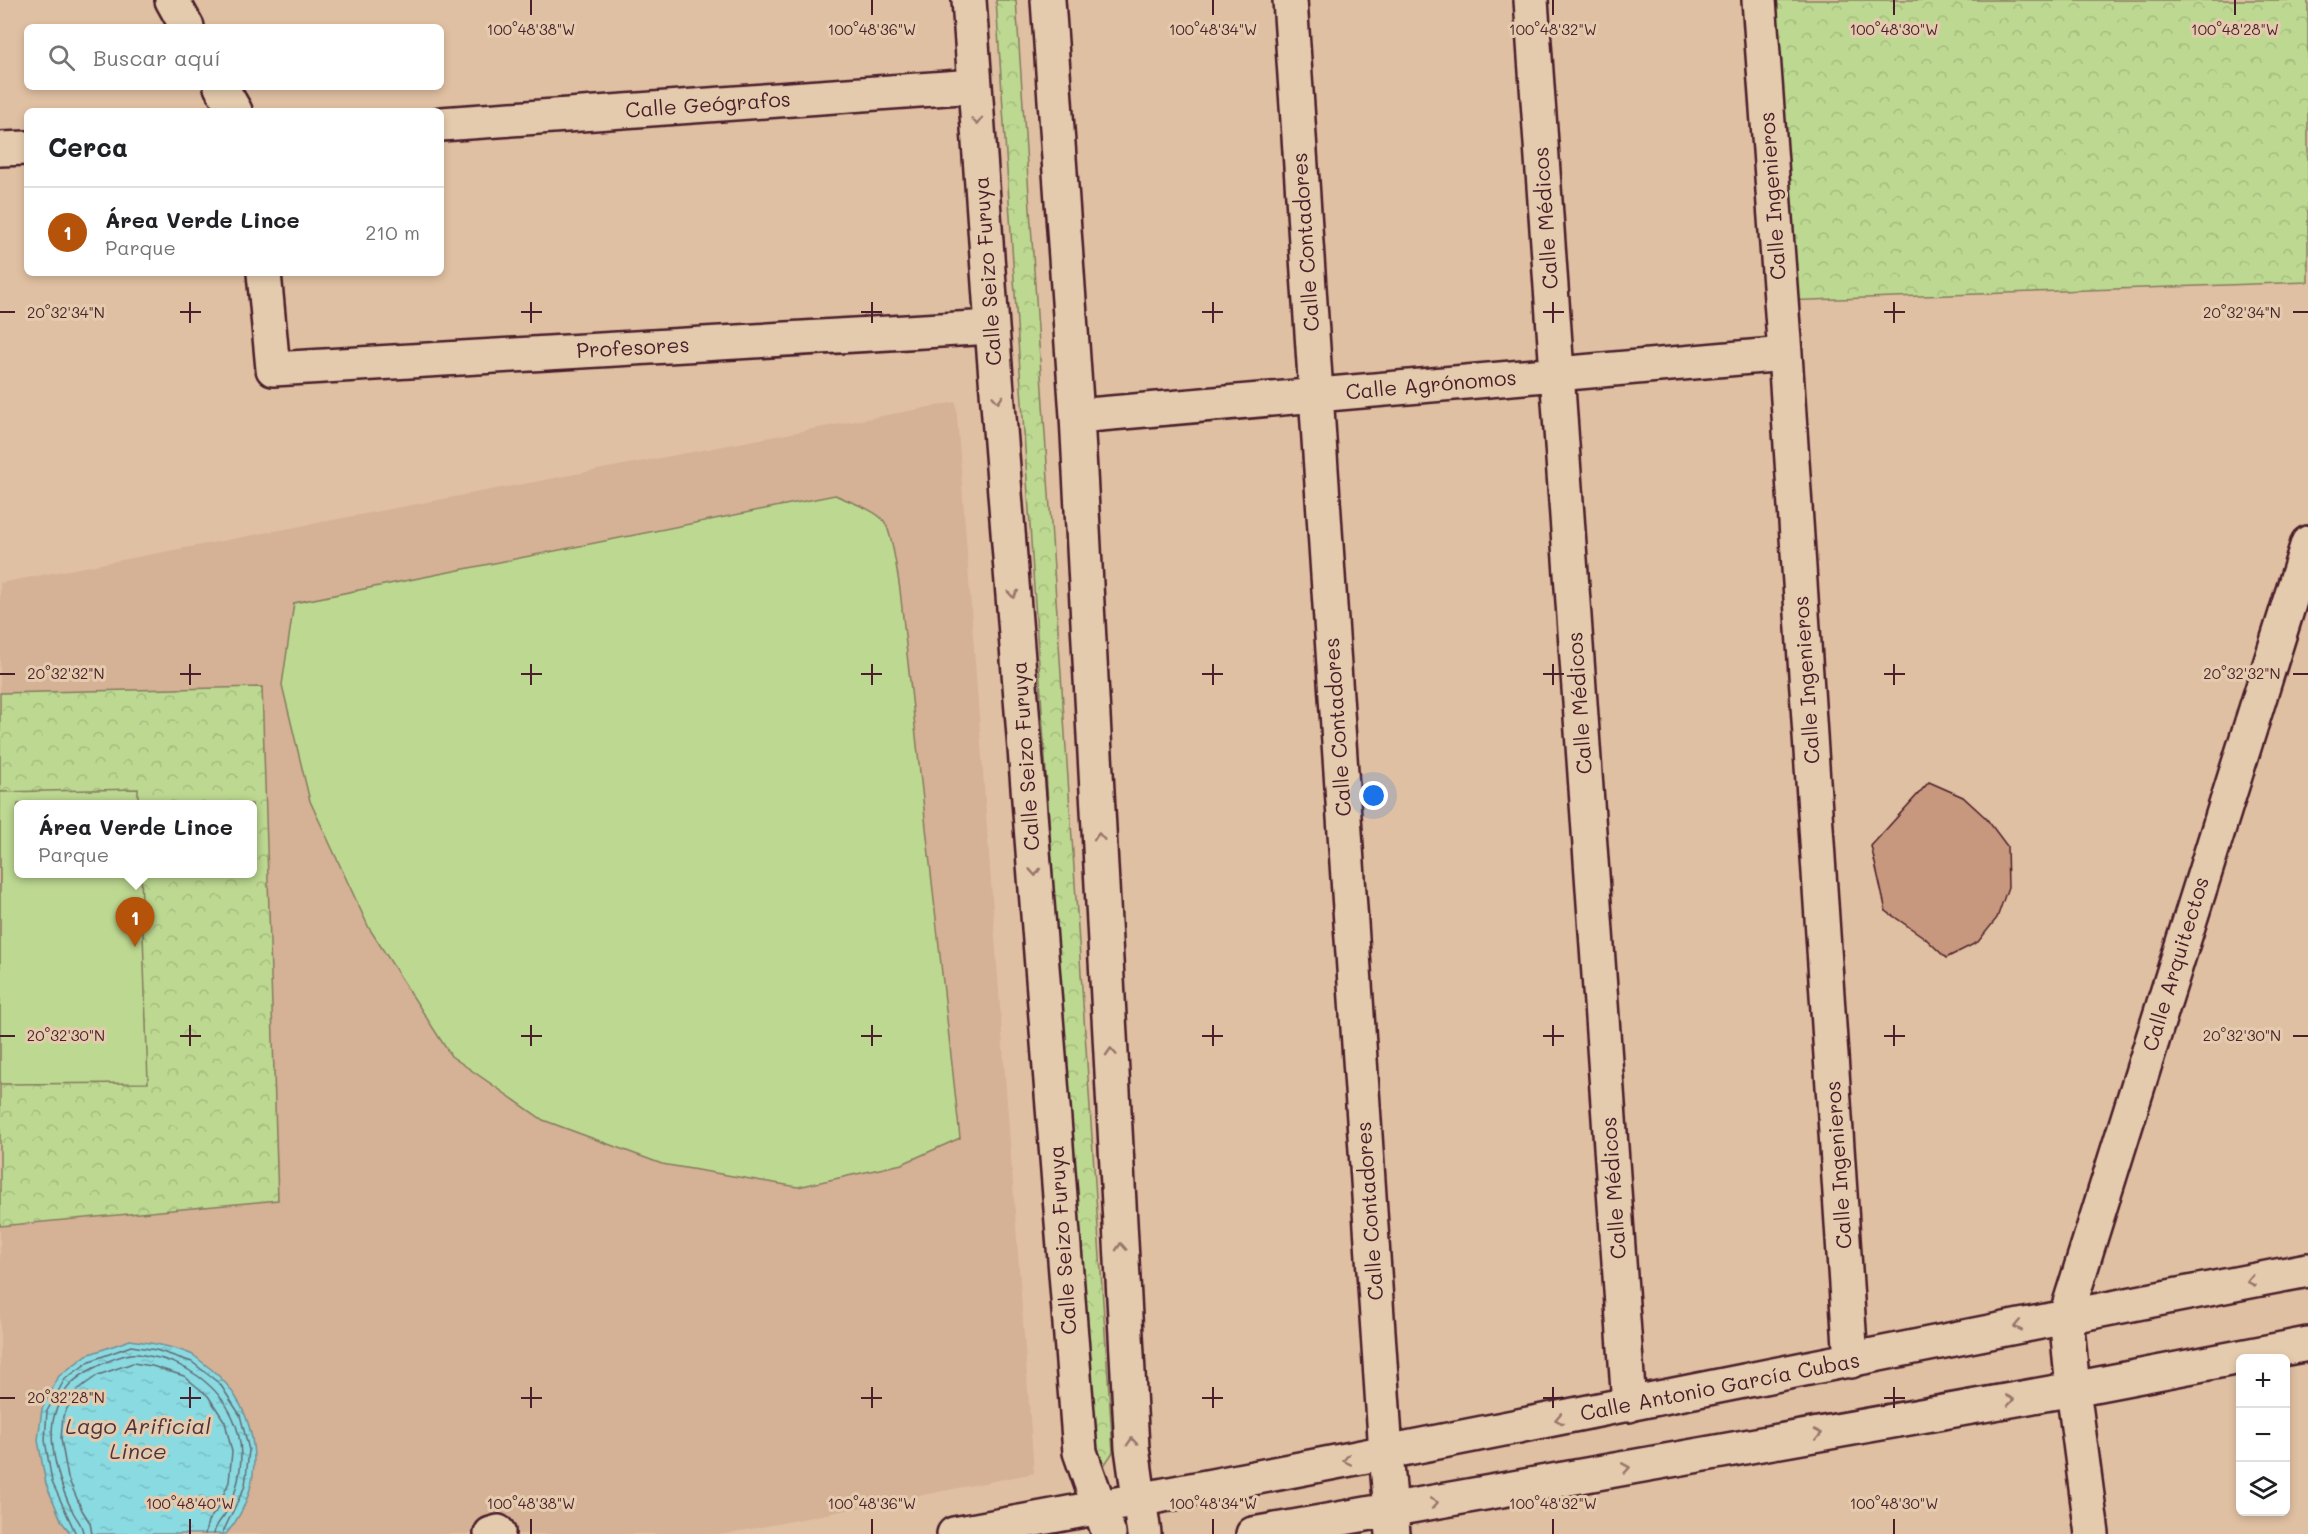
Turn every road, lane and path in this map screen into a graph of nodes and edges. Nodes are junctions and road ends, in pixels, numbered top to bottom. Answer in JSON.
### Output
{"nodes":[{"id":1,"x":172,"y":0,"type":"edge"},
{"id":2,"x":969,"y":0,"type":"edge"},
{"id":3,"x":1048,"y":0,"type":"edge"},
{"id":4,"x":1290,"y":0,"type":"edge"},
{"id":5,"x":1531,"y":0,"type":"edge"},
{"id":6,"x":1759,"y":0,"type":"edge"},
{"id":7,"x":185,"y":24,"type":"edge"},
{"id":8,"x":975,"y":86,"type":"junction"},
{"id":9,"x":223,"y":90,"type":"edge"},
{"id":10,"x":233,"y":108,"type":"edge"},
{"id":11,"x":444,"y":124,"type":"edge"},
{"id":12,"x":24,"y":147,"type":"edge"},
{"id":13,"x":0,"y":149,"type":"edge"},
{"id":14,"x":264,"y":276,"type":"edge"},
{"id":15,"x":992,"y":327,"type":"junction"},
{"id":16,"x":1785,"y":354,"type":"junction"},
{"id":17,"x":1557,"y":374,"type":"junction"},
{"id":18,"x":1317,"y":396,"type":"junction"},
{"id":19,"x":1077,"y":416,"type":"junction"},
{"id":20,"x":2308,"y":543,"type":"edge"},
{"id":21,"x":2308,"y":1270,"type":"edge"},
{"id":22,"x":2066,"y":1316,"type":"junction"},
{"id":23,"x":2308,"y":1344,"type":"edge"},
{"id":24,"x":1851,"y":1361,"type":"junction"},
{"id":25,"x":2073,"y":1389,"type":"junction"},
{"id":26,"x":1629,"y":1406,"type":"junction"},
{"id":27,"x":1386,"y":1453,"type":"junction"},
{"id":28,"x":1138,"y":1500,"type":"junction"},
{"id":29,"x":1104,"y":1521,"type":"edge"},
{"id":30,"x":1393,"y":1522,"type":"edge"},
{"id":31,"x":954,"y":1534,"type":"edge"},
{"id":32,"x":1144,"y":1534,"type":"edge"},
{"id":33,"x":1253,"y":1534,"type":"edge"},
{"id":34,"x":2092,"y":1534,"type":"edge"}],
"edges":[{"from":1,"to":7,"type":"street"},
{"from":2,"to":8,"type":"street","name":"Calle Seizo Furuya"},
{"from":3,"to":19,"type":"street"},
{"from":4,"to":18,"type":"street","name":"Calle Contadores"},
{"from":5,"to":17,"type":"street","name":"Calle Médicos"},
{"from":6,"to":16,"type":"street","name":"Calle Ingenieros"},
{"from":8,"to":11,"type":"street","name":"Calle Geógrafos"},
{"from":8,"to":15,"type":"street","name":"Calle Seizo Furuya","one_way":true},
{"from":9,"to":10,"type":"street"},
{"from":12,"to":13,"type":"street"},
{"from":14,"to":15,"type":"street","name":"Profesores"},
{"from":15,"to":29,"type":"street","name":"Calle Seizo Furuya","one_way":true},
{"from":16,"to":17,"type":"street","name":"Calle Agrónomos"},
{"from":16,"to":24,"type":"street","name":"Calle Ingenieros"},
{"from":17,"to":18,"type":"street","name":"Calle Agrónomos"},
{"from":17,"to":26,"type":"street","name":"Calle Médicos"},
{"from":18,"to":19,"type":"street","name":"Calle Agrónomos"},
{"from":18,"to":27,"type":"street","name":"Calle Contadores"},
{"from":28,"to":19,"type":"street","one_way":true},
{"from":20,"to":22,"type":"street","name":"Calle Arquitectos"},
{"from":21,"to":22,"type":"street","name":"Calle Antonio García Cubas","one_way":true},
{"from":22,"to":24,"type":"street","name":"Calle Antonio García Cubas","one_way":true},
{"from":22,"to":25,"type":"street","name":"Calle Arquitectos"},
{"from":23,"to":25,"type":"street"},
{"from":24,"to":26,"type":"street","name":"Calle Antonio García Cubas"},
{"from":30,"to":25,"type":"street","one_way":true},
{"from":25,"to":34,"type":"street","name":"Calle Arquitectos"},
{"from":26,"to":27,"type":"street","name":"Calle Antonio García Cubas","one_way":true},
{"from":27,"to":28,"type":"street","name":"Calle Antonio García Cubas","one_way":true},
{"from":27,"to":30,"type":"street","name":"Calle Contadores"},
{"from":28,"to":29,"type":"street","name":"Calle Antonio García Cubas"},
{"from":28,"to":32,"type":"street"},
{"from":29,"to":31,"type":"street","name":"Calle Antonio García Cubas"},
{"from":30,"to":33,"type":"street"}]}
